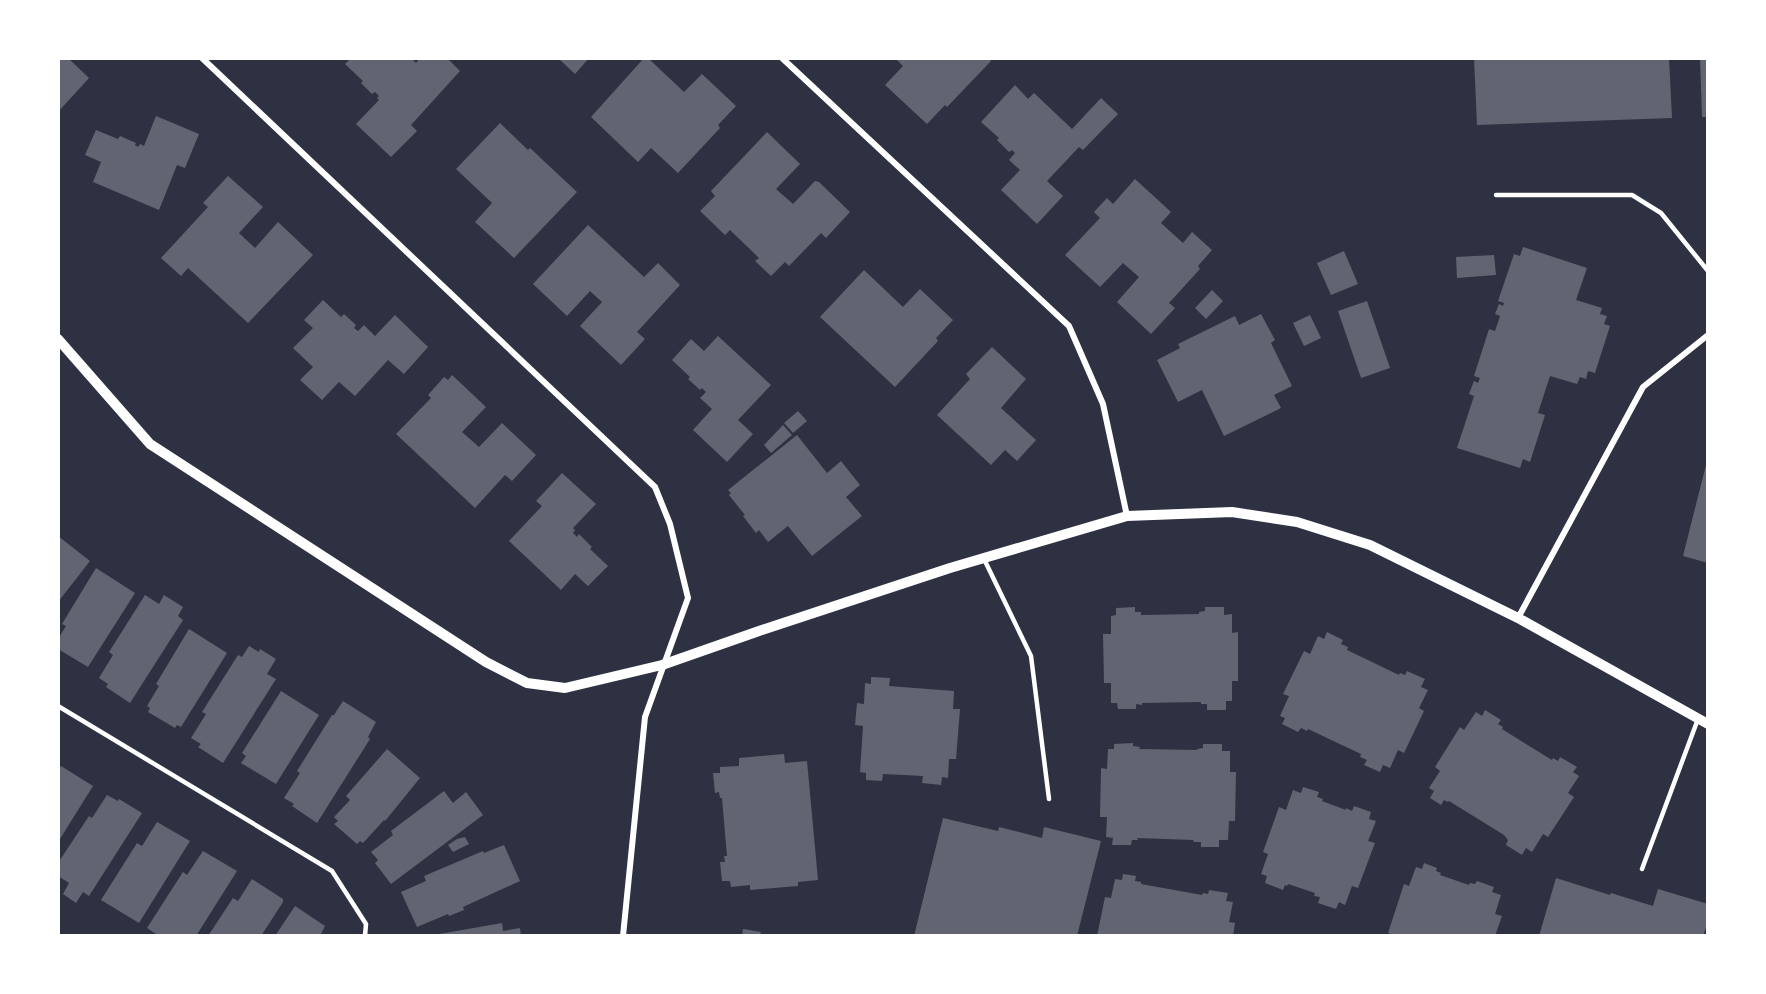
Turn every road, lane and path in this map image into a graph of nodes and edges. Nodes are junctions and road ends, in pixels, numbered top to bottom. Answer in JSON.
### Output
{"nodes":[{"id":1,"x":202,"y":58,"type":"edge"},
{"id":2,"x":782,"y":58,"type":"edge"},
{"id":3,"x":1496,"y":195,"type":"dead end"},
{"id":4,"x":1707,"y":271,"type":"edge"},
{"id":5,"x":1707,"y":335,"type":"edge"},
{"id":6,"x":58,"y":339,"type":"edge"},
{"id":7,"x":1128,"y":516,"type":"junction"},
{"id":8,"x":983,"y":558,"type":"junction"},
{"id":9,"x":1518,"y":618,"type":"junction"},
{"id":10,"x":662,"y":665,"type":"junction"},
{"id":11,"x":58,"y":706,"type":"edge"},
{"id":12,"x":1703,"y":722,"type":"edge"},
{"id":13,"x":1049,"y":799,"type":"dead end"},
{"id":14,"x":1642,"y":869,"type":"dead end"},
{"id":15,"x":365,"y":936,"type":"edge"},
{"id":16,"x":623,"y":936,"type":"edge"}],
"edges":[{"from":1,"to":10,"type":"street"},
{"from":2,"to":7,"type":"street"},
{"from":3,"to":4,"type":"lane"},
{"from":5,"to":9,"type":"street"},
{"from":6,"to":10,"type":"street"},
{"from":7,"to":8,"type":"street"},
{"from":7,"to":9,"type":"street"},
{"from":8,"to":10,"type":"street"},
{"from":8,"to":13,"type":"lane"},
{"from":9,"to":12,"type":"street"},
{"from":10,"to":16,"type":"street"},
{"from":11,"to":15,"type":"lane"},
{"from":12,"to":14,"type":"lane"}]}
